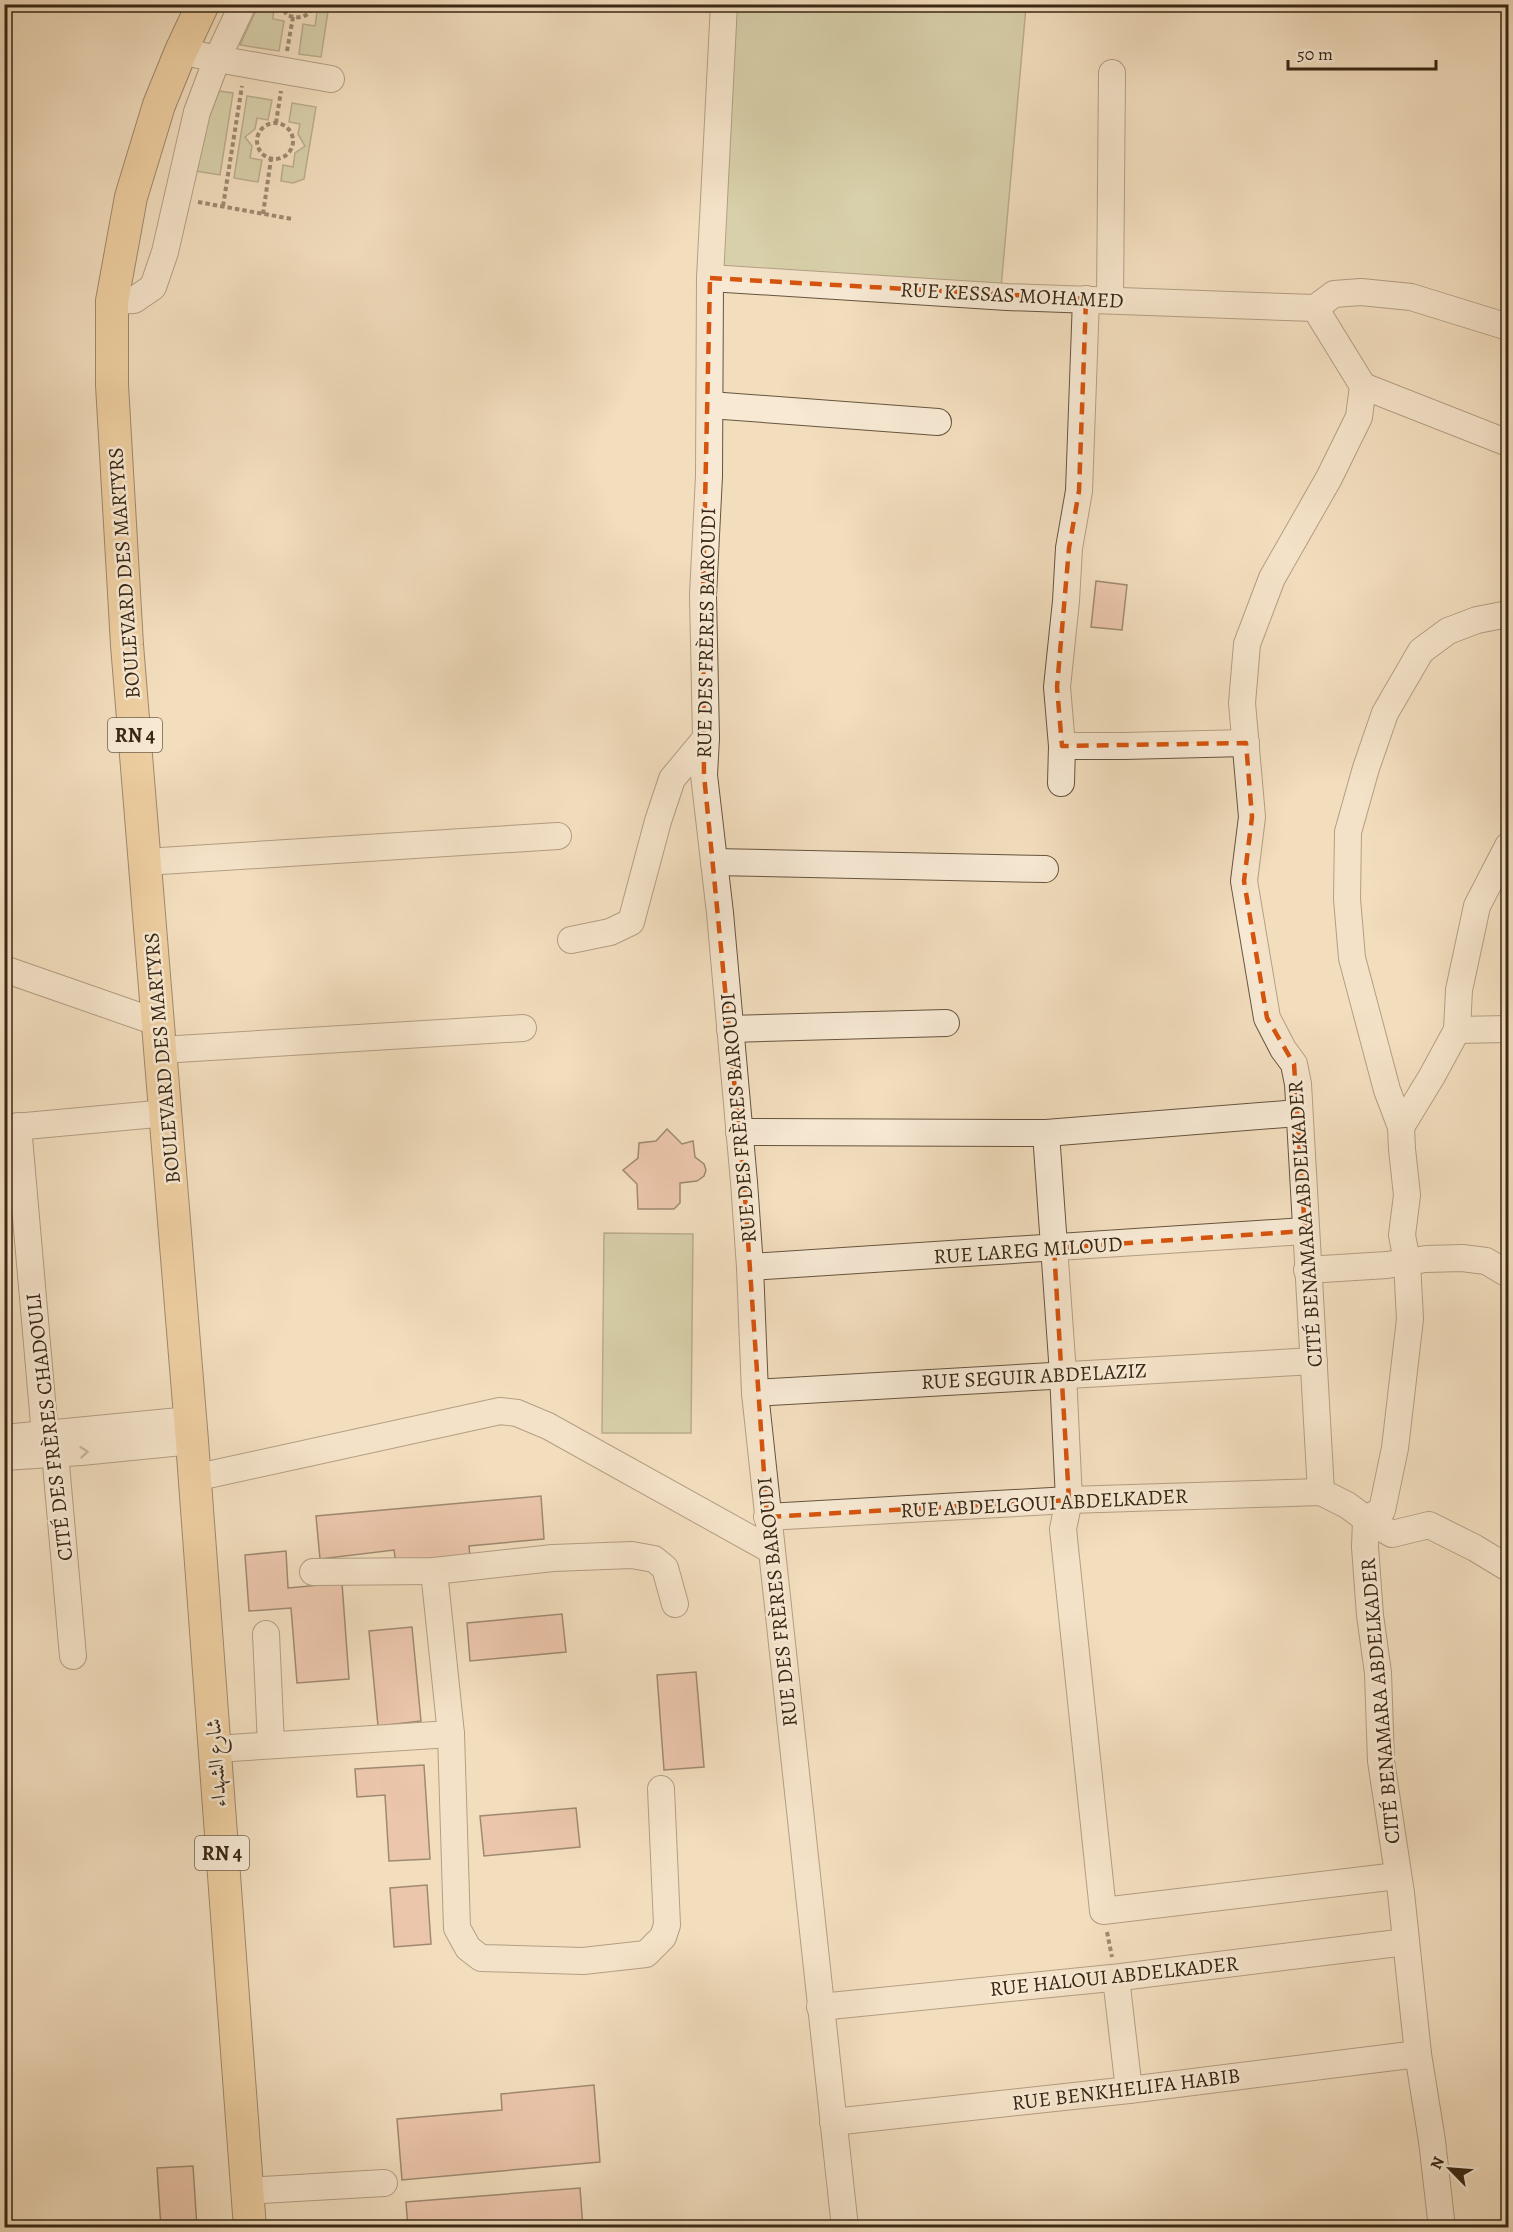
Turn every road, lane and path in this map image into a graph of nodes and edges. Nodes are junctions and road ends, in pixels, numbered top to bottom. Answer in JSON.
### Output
{"nodes":[{"id":1,"x":203,"y":4,"type":"edge"},
{"id":2,"x":243,"y":4,"type":"edge"},
{"id":3,"x":280,"y":4,"type":"edge"},
{"id":4,"x":314,"y":4,"type":"edge"},
{"id":5,"x":724,"y":4,"type":"edge"},
{"id":6,"x":292,"y":17,"type":"junction"},
{"id":7,"x":181,"y":51,"type":"junction"},
{"id":8,"x":217,"y":60,"type":"junction"},
{"id":9,"x":246,"y":64,"type":"junction"},
{"id":10,"x":284,"y":71,"type":"junction"},
{"id":11,"x":1112,"y":74,"type":"dead end"},
{"id":12,"x":331,"y":79,"type":"dead end"},
{"id":13,"x":276,"y":123,"type":"junction"},
{"id":14,"x":271,"y":159,"type":"junction"},
{"id":15,"x":176,"y":198,"type":"junction"},
{"id":16,"x":223,"y":206,"type":"junction"},
{"id":17,"x":263,"y":214,"type":"junction"},
{"id":18,"x":292,"y":219,"type":"dead end"},
{"id":19,"x":710,"y":278,"type":"junction"},
{"id":20,"x":1098,"y":300,"type":"junction"},
{"id":21,"x":112,"y":301,"type":"junction"},
{"id":22,"x":1315,"y":308,"type":"junction"},
{"id":23,"x":1509,"y":327,"type":"edge"},
{"id":24,"x":1362,"y":386,"type":"junction"},
{"id":25,"x":710,"y":405,"type":"junction"},
{"id":26,"x":938,"y":422,"type":"dead end"},
{"id":27,"x":1509,"y":443,"type":"edge"},
{"id":28,"x":1509,"y":614,"type":"edge"},
{"id":29,"x":706,"y":738,"type":"junction"},
{"id":30,"x":1246,"y":743,"type":"junction"},
{"id":31,"x":1062,"y":746,"type":"junction"},
{"id":32,"x":1061,"y":783,"type":"dead end"},
{"id":33,"x":558,"y":836,"type":"dead end"},
{"id":34,"x":1509,"y":846,"type":"edge"},
{"id":35,"x":146,"y":862,"type":"junction"},
{"id":36,"x":714,"y":862,"type":"junction"},
{"id":37,"x":1044,"y":869,"type":"dead end"},
{"id":38,"x":571,"y":940,"type":"dead end"},
{"id":39,"x":4,"y":969,"type":"edge"},
{"id":40,"x":946,"y":1023,"type":"dead end"},
{"id":41,"x":523,"y":1028,"type":"dead end"},
{"id":42,"x":730,"y":1029,"type":"junction"},
{"id":43,"x":1509,"y":1029,"type":"edge"},
{"id":44,"x":1457,"y":1030,"type":"junction"},
{"id":45,"x":160,"y":1037,"type":"junction"},
{"id":46,"x":166,"y":1113,"type":"junction"},
{"id":47,"x":1298,"y":1113,"type":"junction"},
{"id":48,"x":11,"y":1127,"type":"edge"},
{"id":49,"x":1401,"y":1127,"type":"junction"},
{"id":50,"x":739,"y":1132,"type":"junction"},
{"id":51,"x":1046,"y":1133,"type":"junction"},
{"id":52,"x":1305,"y":1231,"type":"junction"},
{"id":53,"x":1054,"y":1248,"type":"junction"},
{"id":54,"x":1407,"y":1262,"type":"junction"},
{"id":55,"x":750,"y":1267,"type":"junction"},
{"id":56,"x":1307,"y":1270,"type":"junction"},
{"id":57,"x":1509,"y":1274,"type":"edge"},
{"id":58,"x":1314,"y":1361,"type":"junction"},
{"id":59,"x":1063,"y":1374,"type":"junction"},
{"id":60,"x":755,"y":1393,"type":"junction"},
{"id":61,"x":191,"y":1430,"type":"junction"},
{"id":62,"x":4,"y":1438,"type":"edge"},
{"id":63,"x":50,"y":1444,"type":"junction"},
{"id":64,"x":4,"y":1457,"type":"edge"},
{"id":65,"x":194,"y":1479,"type":"junction"},
{"id":66,"x":1321,"y":1492,"type":"junction"},
{"id":67,"x":1069,"y":1500,"type":"junction"},
{"id":68,"x":767,"y":1517,"type":"junction"},
{"id":69,"x":1366,"y":1519,"type":"junction"},
{"id":70,"x":771,"y":1550,"type":"junction"},
{"id":71,"x":1509,"y":1568,"type":"edge"},
{"id":72,"x":434,"y":1571,"type":"junction"},
{"id":73,"x":313,"y":1572,"type":"dead end"},
{"id":74,"x":675,"y":1604,"type":"dead end"},
{"id":75,"x":266,"y":1634,"type":"dead end"},
{"id":76,"x":73,"y":1656,"type":"dead end"},
{"id":77,"x":450,"y":1734,"type":"junction"},
{"id":78,"x":271,"y":1745,"type":"junction"},
{"id":79,"x":215,"y":1749,"type":"junction"},
{"id":80,"x":661,"y":1789,"type":"dead end"},
{"id":81,"x":1397,"y":1876,"type":"junction"},
{"id":82,"x":1102,"y":1911,"type":"junction"},
{"id":83,"x":1406,"y":1942,"type":"junction"},
{"id":84,"x":1116,"y":1978,"type":"junction"},
{"id":85,"x":820,"y":2007,"type":"junction"},
{"id":86,"x":1418,"y":2054,"type":"junction"},
{"id":87,"x":1129,"y":2090,"type":"junction"},
{"id":88,"x":833,"y":2122,"type":"junction"},
{"id":89,"x":384,"y":2183,"type":"dead end"},
{"id":90,"x":247,"y":2191,"type":"junction"},
{"id":91,"x":250,"y":2228,"type":"edge"},
{"id":92,"x":845,"y":2228,"type":"edge"},
{"id":93,"x":1442,"y":2228,"type":"edge"}],
"edges":[{"from":1,"to":7,"type":"main road","name":"BOULEVARD DES MARTYRS","number":"RN 4"},
{"from":2,"to":8,"type":"street"},
{"from":3,"to":6,"type":"path"},
{"from":4,"to":6,"type":"path"},
{"from":5,"to":19,"type":"street","name":"RUE DES FRÈRES BAROUDI"},
{"from":6,"to":10,"type":"path"},
{"from":7,"to":8,"type":"street"},
{"from":7,"to":21,"type":"main road","name":"BOULEVARD DES MARTYRS","number":"RN 4"},
{"from":8,"to":9,"type":"street"},
{"from":8,"to":15,"type":"street"},
{"from":9,"to":10,"type":"street"},
{"from":9,"to":16,"type":"path"},
{"from":10,"to":12,"type":"street"},
{"from":10,"to":13,"type":"path"},
{"from":11,"to":20,"type":"street"},
{"from":13,"to":14,"type":"path"},
{"from":13,"to":14,"type":"path"},
{"from":14,"to":17,"type":"path"},
{"from":15,"to":16,"type":"path"},
{"from":15,"to":21,"type":"street"},
{"from":16,"to":17,"type":"path"},
{"from":17,"to":18,"type":"path"},
{"from":19,"to":20,"type":"street","name":"RUE KESSAS MOHAMED"},
{"from":19,"to":25,"type":"street","name":"RUE DES FRÈRES BAROUDI"},
{"from":20,"to":22,"type":"street","name":"RUE KESSAS MOHAMED"},
{"from":20,"to":31,"type":"street"},
{"from":21,"to":35,"type":"main road","name":"BOULEVARD DES MARTYRS","number":"RN 4"},
{"from":22,"to":23,"type":"street"},
{"from":22,"to":24,"type":"street"},
{"from":24,"to":27,"type":"street"},
{"from":24,"to":30,"type":"street","name":"CITÉ BENAMARA ABDELKADER"},
{"from":25,"to":26,"type":"street"},
{"from":25,"to":29,"type":"street","name":"RUE DES FRÈRES BAROUDI"},
{"from":28,"to":49,"type":"street"},
{"from":29,"to":36,"type":"street","name":"RUE DES FRÈRES BAROUDI"},
{"from":29,"to":38,"type":"street"},
{"from":30,"to":31,"type":"street"},
{"from":30,"to":47,"type":"street","name":"CITÉ BENAMARA ABDELKADER"},
{"from":31,"to":32,"type":"street"},
{"from":33,"to":35,"type":"street"},
{"from":34,"to":44,"type":"street"},
{"from":35,"to":45,"type":"main road","name":"BOULEVARD DES MARTYRS","number":"RN 4"},
{"from":36,"to":37,"type":"street"},
{"from":36,"to":42,"type":"street","name":"RUE DES FRÈRES BAROUDI"},
{"from":39,"to":45,"type":"street"},
{"from":40,"to":42,"type":"street"},
{"from":41,"to":45,"type":"street"},
{"from":42,"to":50,"type":"street","name":"RUE DES FRÈRES BAROUDI"},
{"from":43,"to":44,"type":"street"},
{"from":44,"to":49,"type":"street"},
{"from":45,"to":46,"type":"main road","name":"BOULEVARD DES MARTYRS","number":"RN 4"},
{"from":46,"to":48,"type":"street","name":"CITÉ DES FRÈRES CHADOULI"},
{"from":46,"to":61,"type":"main road","name":"BOULEVARD DES MARTYRS","number":"RN 4"},
{"from":47,"to":51,"type":"street"},
{"from":47,"to":52,"type":"street","name":"CITÉ BENAMARA ABDELKADER"},
{"from":48,"to":63,"type":"street","name":"CITÉ DES FRÈRES CHADOULI"},
{"from":49,"to":54,"type":"street"},
{"from":50,"to":51,"type":"street"},
{"from":50,"to":55,"type":"street","name":"RUE DES FRÈRES BAROUDI"},
{"from":51,"to":53,"type":"street"},
{"from":52,"to":53,"type":"street","name":"RUE LAREG MILOUD"},
{"from":52,"to":56,"type":"street","name":"CITÉ BENAMARA ABDELKADER"},
{"from":53,"to":55,"type":"street","name":"RUE LAREG MILOUD"},
{"from":53,"to":59,"type":"street"},
{"from":54,"to":56,"type":"street"},
{"from":54,"to":57,"type":"street"},
{"from":54,"to":69,"type":"street"},
{"from":55,"to":60,"type":"street","name":"RUE DES FRÈRES BAROUDI"},
{"from":56,"to":58,"type":"street","name":"CITÉ BENAMARA ABDELKADER"},
{"from":58,"to":59,"type":"street","name":"RUE SEGUIR ABDELAZIZ"},
{"from":58,"to":66,"type":"street","name":"CITÉ BENAMARA ABDELKADER"},
{"from":59,"to":60,"type":"street","name":"RUE SEGUIR ABDELAZIZ"},
{"from":59,"to":67,"type":"street"},
{"from":60,"to":68,"type":"street","name":"RUE DES FRÈRES BAROUDI"},
{"from":61,"to":63,"type":"street"},
{"from":61,"to":65,"type":"main road","name":"BOULEVARD DES MARTYRS","number":"RN 4"},
{"from":62,"to":63,"type":"street"},
{"from":63,"to":64,"type":"street"},
{"from":63,"to":76,"type":"street","name":"CITÉ DES FRÈRES CHADOULI"},
{"from":65,"to":70,"type":"street"},
{"from":65,"to":79,"type":"main road","name":"شارع الشهداء","number":"RN 4"},
{"from":66,"to":67,"type":"street","name":"RUE ABDELGOUI ABDELKADER"},
{"from":66,"to":69,"type":"street"},
{"from":67,"to":68,"type":"street","name":"RUE ABDELGOUI ABDELKADER"},
{"from":67,"to":82,"type":"street"},
{"from":68,"to":70,"type":"street","name":"RUE DES FRÈRES BAROUDI"},
{"from":69,"to":71,"type":"street"},
{"from":69,"to":81,"type":"street","name":"CITÉ BENAMARA ABDELKADER"},
{"from":70,"to":85,"type":"street","name":"RUE DES FRÈRES BAROUDI"},
{"from":72,"to":73,"type":"street"},
{"from":72,"to":74,"type":"street"},
{"from":72,"to":77,"type":"street"},
{"from":75,"to":78,"type":"street"},
{"from":77,"to":78,"type":"street"},
{"from":77,"to":80,"type":"street"},
{"from":78,"to":79,"type":"street"},
{"from":79,"to":90,"type":"main road","name":"شارع الشهداء","number":"RN 4"},
{"from":81,"to":82,"type":"street"},
{"from":81,"to":83,"type":"street","name":"CITÉ BENAMARA ABDELKADER"},
{"from":82,"to":84,"type":"path"},
{"from":83,"to":84,"type":"street","name":"RUE HALOUI ABDELKADER"},
{"from":83,"to":86,"type":"street","name":"CITÉ BENAMARA ABDELKADER"},
{"from":84,"to":85,"type":"street","name":"RUE HALOUI ABDELKADER"},
{"from":84,"to":87,"type":"street"},
{"from":85,"to":88,"type":"street","name":"RUE DES FRÈRES BAROUDI"},
{"from":86,"to":87,"type":"street","name":"RUE BENKHELIFA HABIB"},
{"from":86,"to":93,"type":"street","name":"CITÉ BENAMARA ABDELKADER"},
{"from":87,"to":88,"type":"street","name":"RUE BENKHELIFA HABIB"},
{"from":88,"to":92,"type":"street","name":"RUE DES FRÈRES BAROUDI"},
{"from":89,"to":90,"type":"street"},
{"from":90,"to":91,"type":"main road","name":"شارع الشهداء","number":"RN 4"}]}
